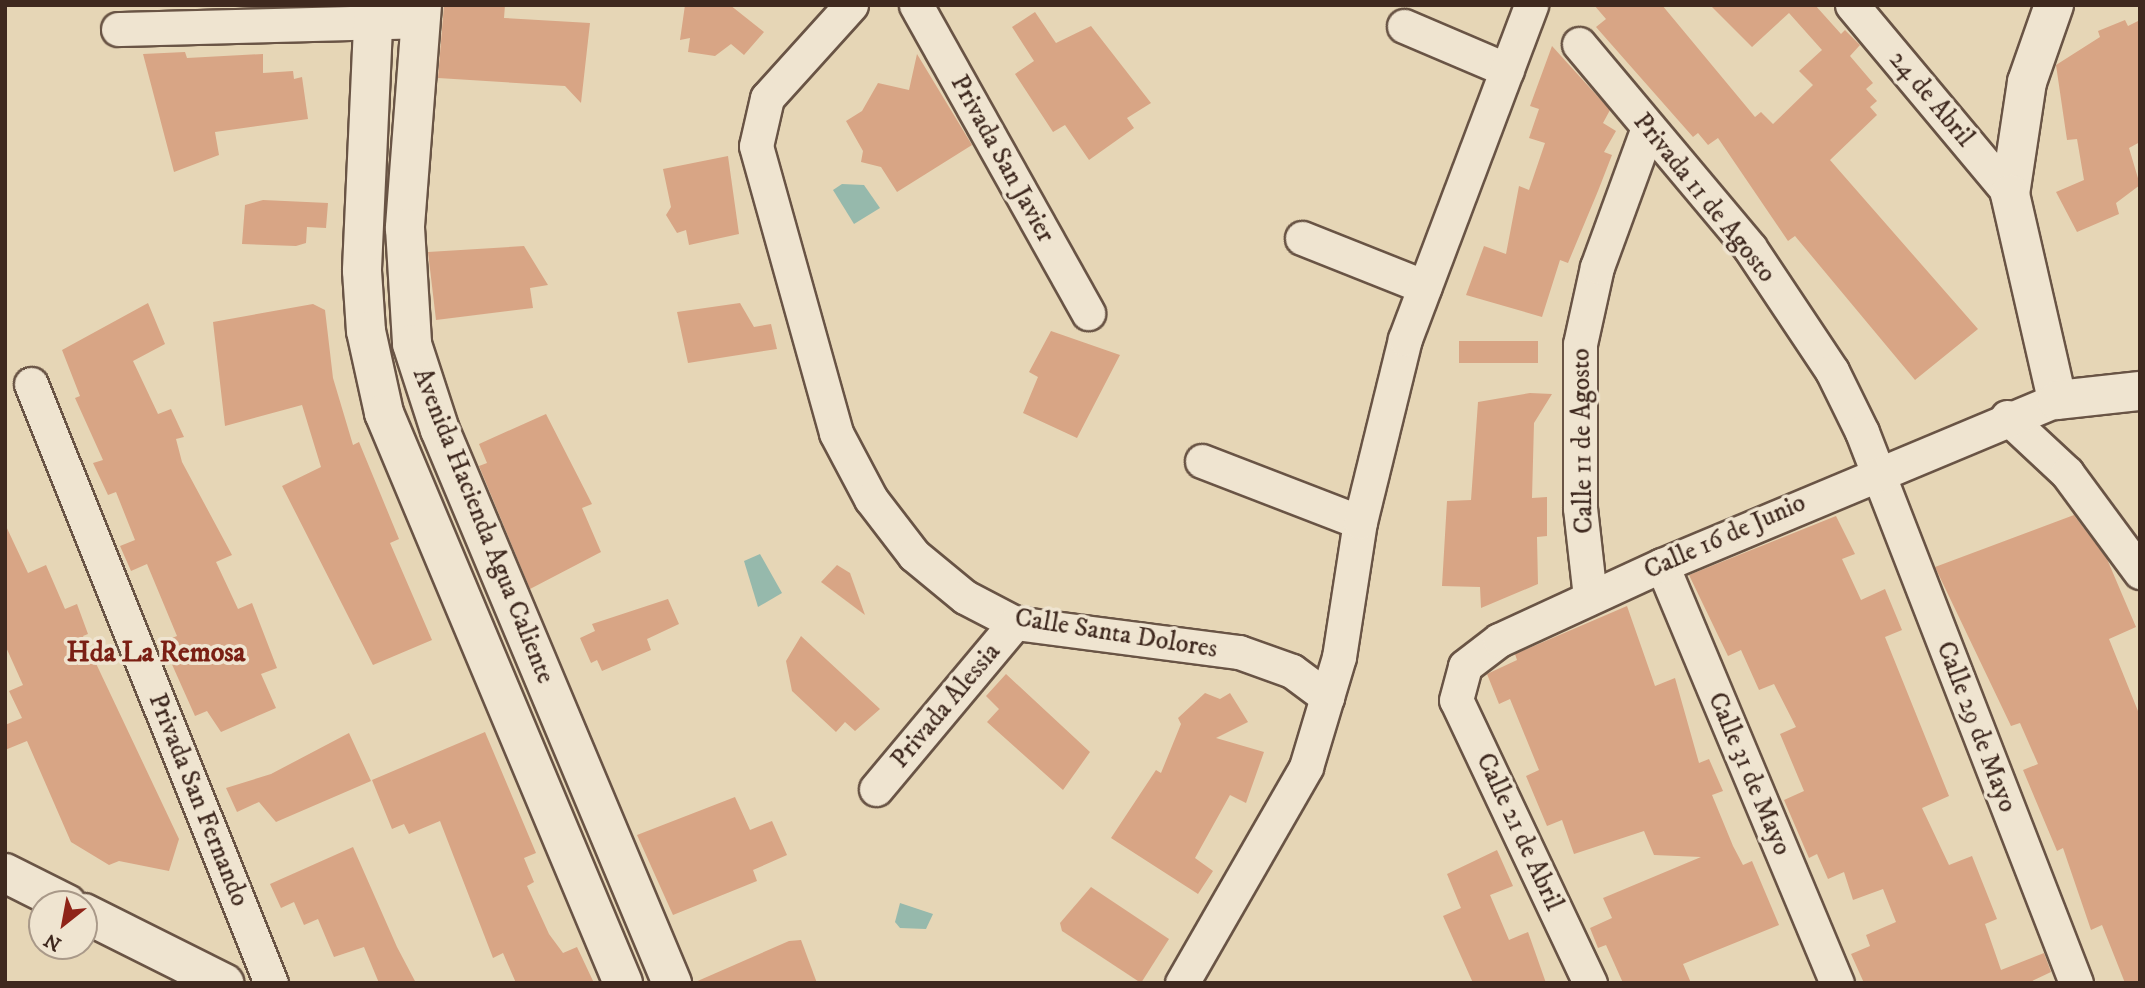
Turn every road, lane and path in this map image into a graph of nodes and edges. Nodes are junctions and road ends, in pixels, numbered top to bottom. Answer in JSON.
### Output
{"nodes":[{"id":1,"x":851,"y":5,"type":"edge"},
{"id":2,"x":916,"y":5,"type":"edge"},
{"id":3,"x":1531,"y":5,"type":"edge"},
{"id":4,"x":2054,"y":5,"type":"edge"},
{"id":5,"x":1854,"y":6,"type":"edge"},
{"id":6,"x":421,"y":13,"type":"edge"},
{"id":7,"x":374,"y":14,"type":"edge"},
{"id":8,"x":1404,"y":26,"type":"dead end"},
{"id":9,"x":118,"y":29,"type":"dead end"},
{"id":10,"x":1579,"y":44,"type":"dead end"},
{"id":11,"x":1507,"y":70,"type":"junction"},
{"id":12,"x":1648,"y":128,"type":"junction"},
{"id":13,"x":2010,"y":194,"type":"junction"},
{"id":14,"x":1301,"y":238,"type":"dead end"},
{"id":15,"x":1425,"y":287,"type":"junction"},
{"id":16,"x":1088,"y":313,"type":"dead end"},
{"id":17,"x":31,"y":384,"type":"dead end"},
{"id":18,"x":2140,"y":391,"type":"edge"},
{"id":19,"x":2057,"y":400,"type":"junction"},
{"id":20,"x":2007,"y":417,"type":"junction"},
{"id":21,"x":1202,"y":461,"type":"dead end"},
{"id":22,"x":1876,"y":471,"type":"junction"},
{"id":23,"x":1360,"y":522,"type":"junction"},
{"id":24,"x":1662,"y":565,"type":"junction"},
{"id":25,"x":2140,"y":572,"type":"edge"},
{"id":26,"x":1590,"y":597,"type":"junction"},
{"id":27,"x":1015,"y":624,"type":"junction"},
{"id":28,"x":1458,"y":679,"type":"joint"},
{"id":29,"x":1327,"y":697,"type":"junction"},
{"id":30,"x":876,"y":789,"type":"dead end"},
{"id":31,"x":5,"y":873,"type":"edge"},
{"id":32,"x":39,"y":890,"type":"edge"},
{"id":33,"x":98,"y":920,"type":"edge"},
{"id":34,"x":224,"y":983,"type":"edge"},
{"id":35,"x":271,"y":983,"type":"edge"},
{"id":36,"x":623,"y":983,"type":"edge"},
{"id":37,"x":672,"y":983,"type":"edge"},
{"id":38,"x":1182,"y":983,"type":"edge"},
{"id":39,"x":1590,"y":983,"type":"edge"},
{"id":40,"x":1837,"y":983,"type":"edge"},
{"id":41,"x":2076,"y":983,"type":"edge"}],
"edges":[{"from":1,"to":27,"type":"street","name":"Calle Santa Dolores"},
{"from":2,"to":16,"type":"street","name":"Privada San Javier"},
{"from":3,"to":11,"type":"street"},
{"from":4,"to":13,"type":"main road"},
{"from":5,"to":13,"type":"street","name":"24 de Abril"},
{"from":6,"to":7,"type":"street"},
{"from":6,"to":37,"type":"main road","name":"Avenida Hacienda Agua Caliente"},
{"from":7,"to":9,"type":"street"},
{"from":7,"to":36,"type":"main road","name":"Avenida Hacienda Agua Caliente"},
{"from":8,"to":11,"type":"street"},
{"from":10,"to":12,"type":"street","name":"Privada 11 de Agosto"},
{"from":11,"to":15,"type":"street"},
{"from":12,"to":22,"type":"street","name":"Privada 11 de Agosto"},
{"from":12,"to":26,"type":"street","name":"Calle 11 de Agosto"},
{"from":13,"to":19,"type":"main road"},
{"from":14,"to":15,"type":"street"},
{"from":15,"to":23,"type":"street"},
{"from":17,"to":35,"type":"street","name":"Privada San Fernando"},
{"from":18,"to":19,"type":"main road"},
{"from":19,"to":20,"type":"street","name":"Calle 16 de Junio"},
{"from":20,"to":22,"type":"street","name":"Calle 16 de Junio"},
{"from":20,"to":25,"type":"street"},
{"from":21,"to":23,"type":"street"},
{"from":22,"to":24,"type":"street","name":"Calle 16 de Junio"},
{"from":22,"to":41,"type":"street","name":"Calle 29 de Mayo"},
{"from":23,"to":29,"type":"street"},
{"from":24,"to":26,"type":"street","name":"Calle 16 de Junio"},
{"from":24,"to":40,"type":"street","name":"Calle 31 de Mayo"},
{"from":26,"to":28,"type":"street","name":"Calle 16 de Junio"},
{"from":27,"to":29,"type":"street","name":"Calle Santa Dolores"},
{"from":27,"to":30,"type":"street","name":"Privada Alessia"},
{"from":28,"to":39,"type":"street","name":"Calle 21 de Abril"},
{"from":29,"to":38,"type":"street"},
{"from":31,"to":32,"type":"main road"},
{"from":33,"to":34,"type":"main road"}]}
